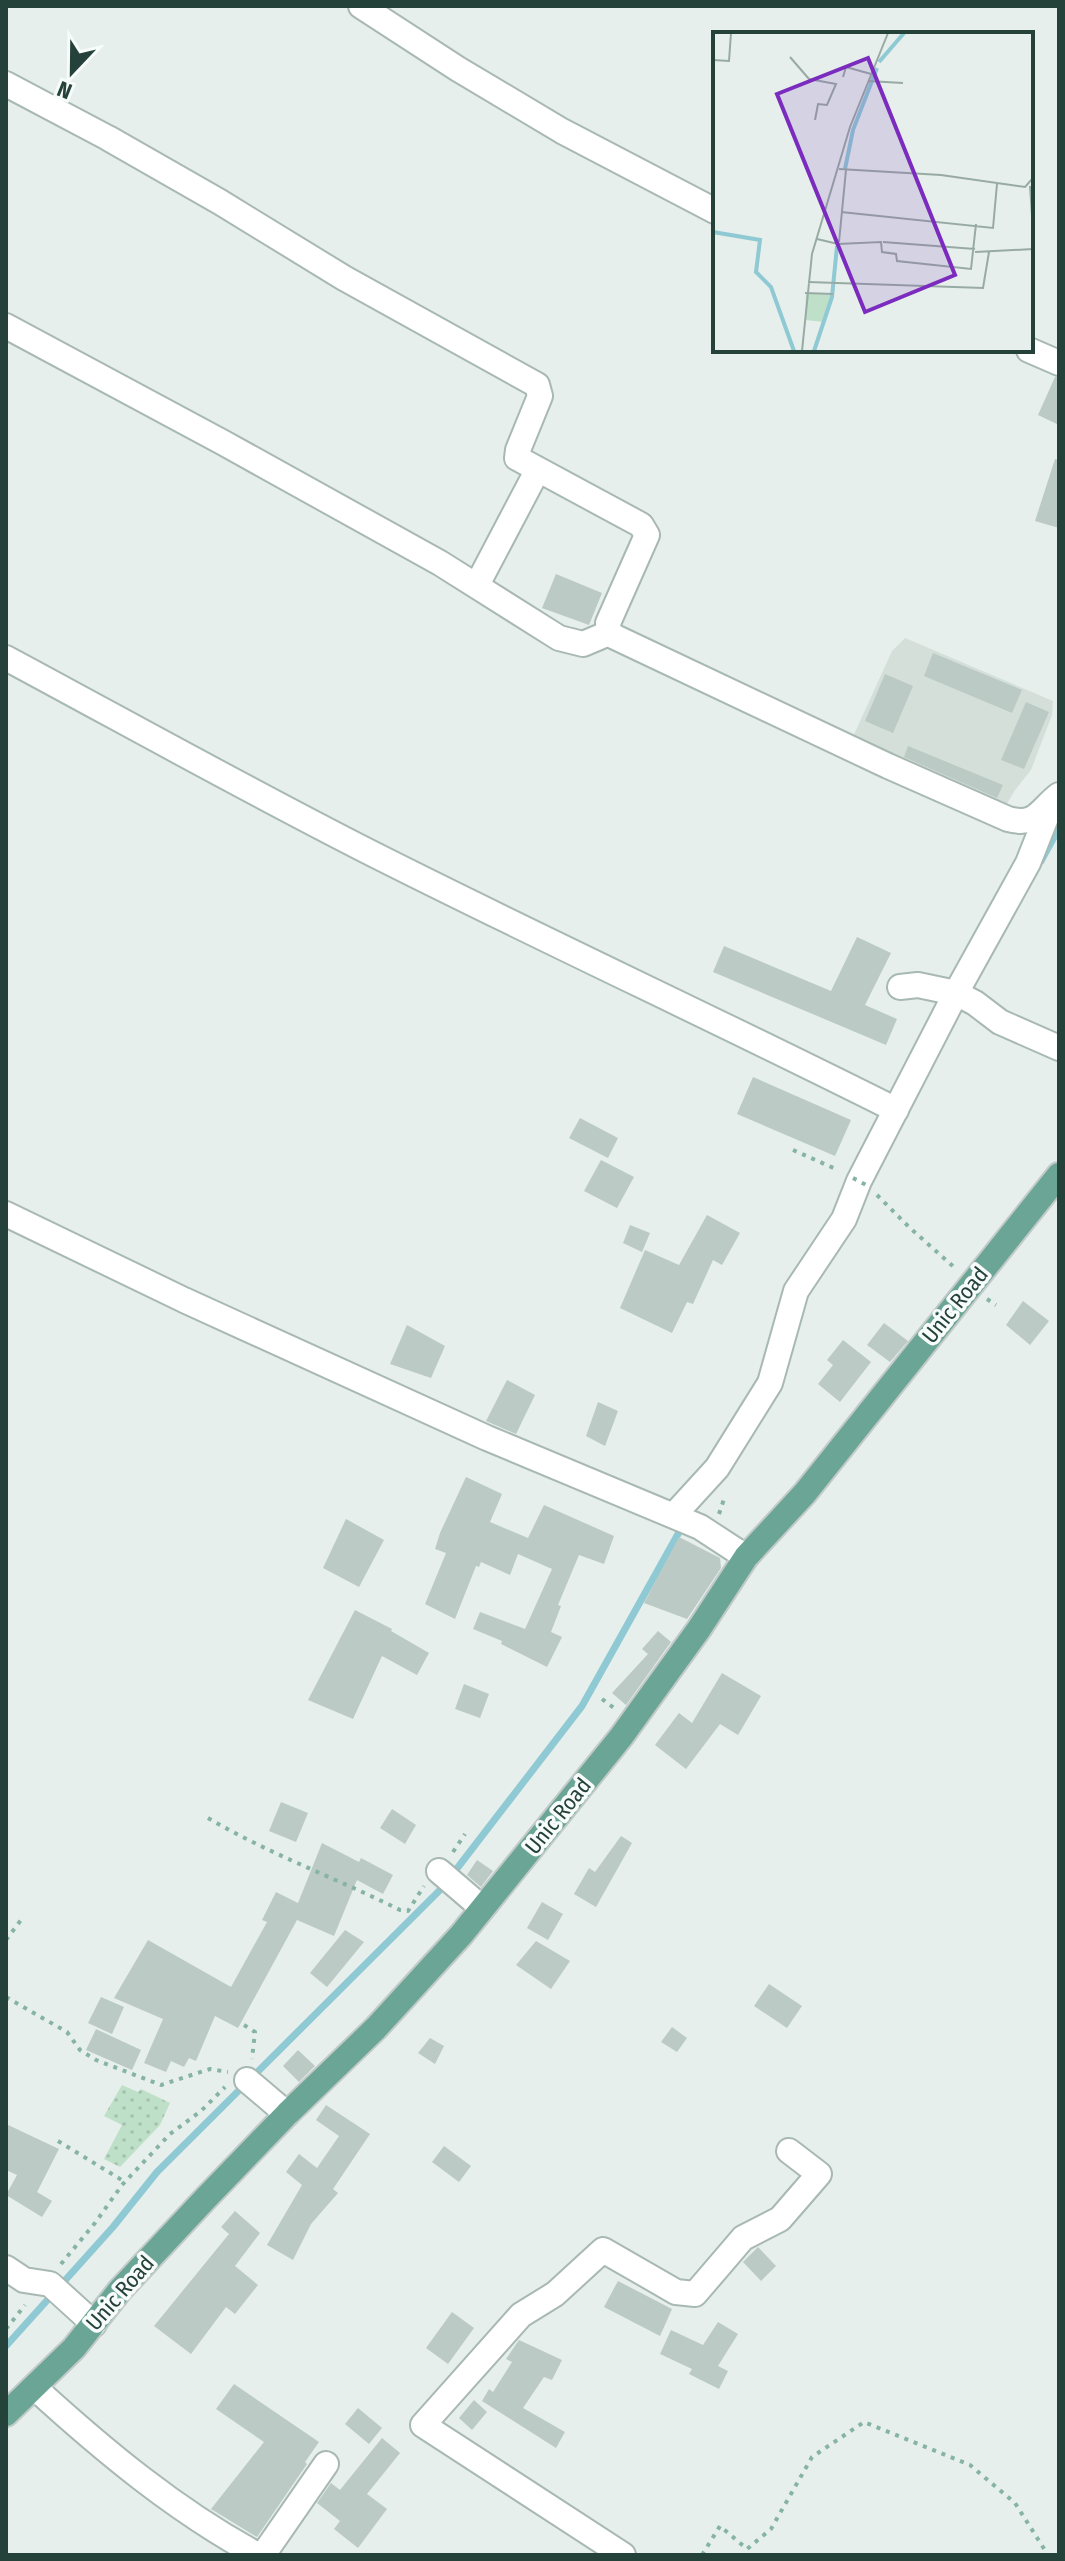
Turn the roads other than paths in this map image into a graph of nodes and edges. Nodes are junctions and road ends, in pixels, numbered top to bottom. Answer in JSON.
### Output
{"nodes":[{"id":1,"x":361,"y":6,"type":"edge"},
{"id":2,"x":6,"y":84,"type":"edge"},
{"id":3,"x":713,"y":210,"type":"edge"},
{"id":4,"x":6,"y":326,"type":"edge"},
{"id":5,"x":1033,"y":352,"type":"edge"},
{"id":6,"x":1059,"y":363,"type":"edge"},
{"id":7,"x":537,"y":471,"type":"junction"},
{"id":8,"x":477,"y":585,"type":"junction"},
{"id":9,"x":609,"y":633,"type":"junction"},
{"id":10,"x":6,"y":658,"type":"edge"},
{"id":11,"x":1056,"y":796,"type":"edge"},
{"id":12,"x":900,"y":987,"type":"dead end"},
{"id":13,"x":964,"y":997,"type":"junction"},
{"id":14,"x":1059,"y":1048,"type":"edge"},
{"id":15,"x":896,"y":1110,"type":"junction"},
{"id":16,"x":1059,"y":1175,"type":"edge"},
{"id":17,"x":6,"y":1214,"type":"edge"},
{"id":18,"x":674,"y":1515,"type":"junction"},
{"id":19,"x":746,"y":1557,"type":"junction"},
{"id":20,"x":439,"y":1871,"type":"road end"},
{"id":21,"x":481,"y":1907,"type":"junction"},
{"id":22,"x":245,"y":2079,"type":"road end"},
{"id":23,"x":287,"y":2114,"type":"junction"},
{"id":24,"x":789,"y":2151,"type":"dead end"},
{"id":25,"x":6,"y":2268,"type":"edge"},
{"id":26,"x":94,"y":2324,"type":"junction"},
{"id":27,"x":35,"y":2388,"type":"junction"},
{"id":28,"x":6,"y":2414,"type":"edge"},
{"id":29,"x":326,"y":2464,"type":"dead end"},
{"id":30,"x":260,"y":2555,"type":"edge"},
{"id":31,"x":623,"y":2555,"type":"edge"}],
"edges":[{"from":1,"to":3,"type":"street"},
{"from":2,"to":7,"type":"street"},
{"from":4,"to":8,"type":"street"},
{"from":5,"to":6,"type":"street"},
{"from":7,"to":8,"type":"street"},
{"from":7,"to":9,"type":"street"},
{"from":8,"to":9,"type":"street"},
{"from":9,"to":11,"type":"street"},
{"from":10,"to":15,"type":"street"},
{"from":11,"to":13,"type":"street"},
{"from":12,"to":13,"type":"street"},
{"from":13,"to":14,"type":"street"},
{"from":13,"to":15,"type":"street"},
{"from":15,"to":18,"type":"street"},
{"from":16,"to":19,"type":"main road","name":"Unic Road"},
{"from":17,"to":18,"type":"street"},
{"from":18,"to":19,"type":"street"},
{"from":19,"to":21,"type":"main road","name":"Unic Road"},
{"from":20,"to":21,"type":"street"},
{"from":21,"to":23,"type":"main road","name":"Unic Road"},
{"from":22,"to":23,"type":"street"},
{"from":23,"to":26,"type":"main road","name":"Unic Road"},
{"from":24,"to":31,"type":"street"},
{"from":25,"to":26,"type":"street"},
{"from":26,"to":27,"type":"main road","name":"Unic Road"},
{"from":27,"to":28,"type":"main road","name":"Unic Road"},
{"from":27,"to":30,"type":"street"},
{"from":29,"to":30,"type":"street"}]}
